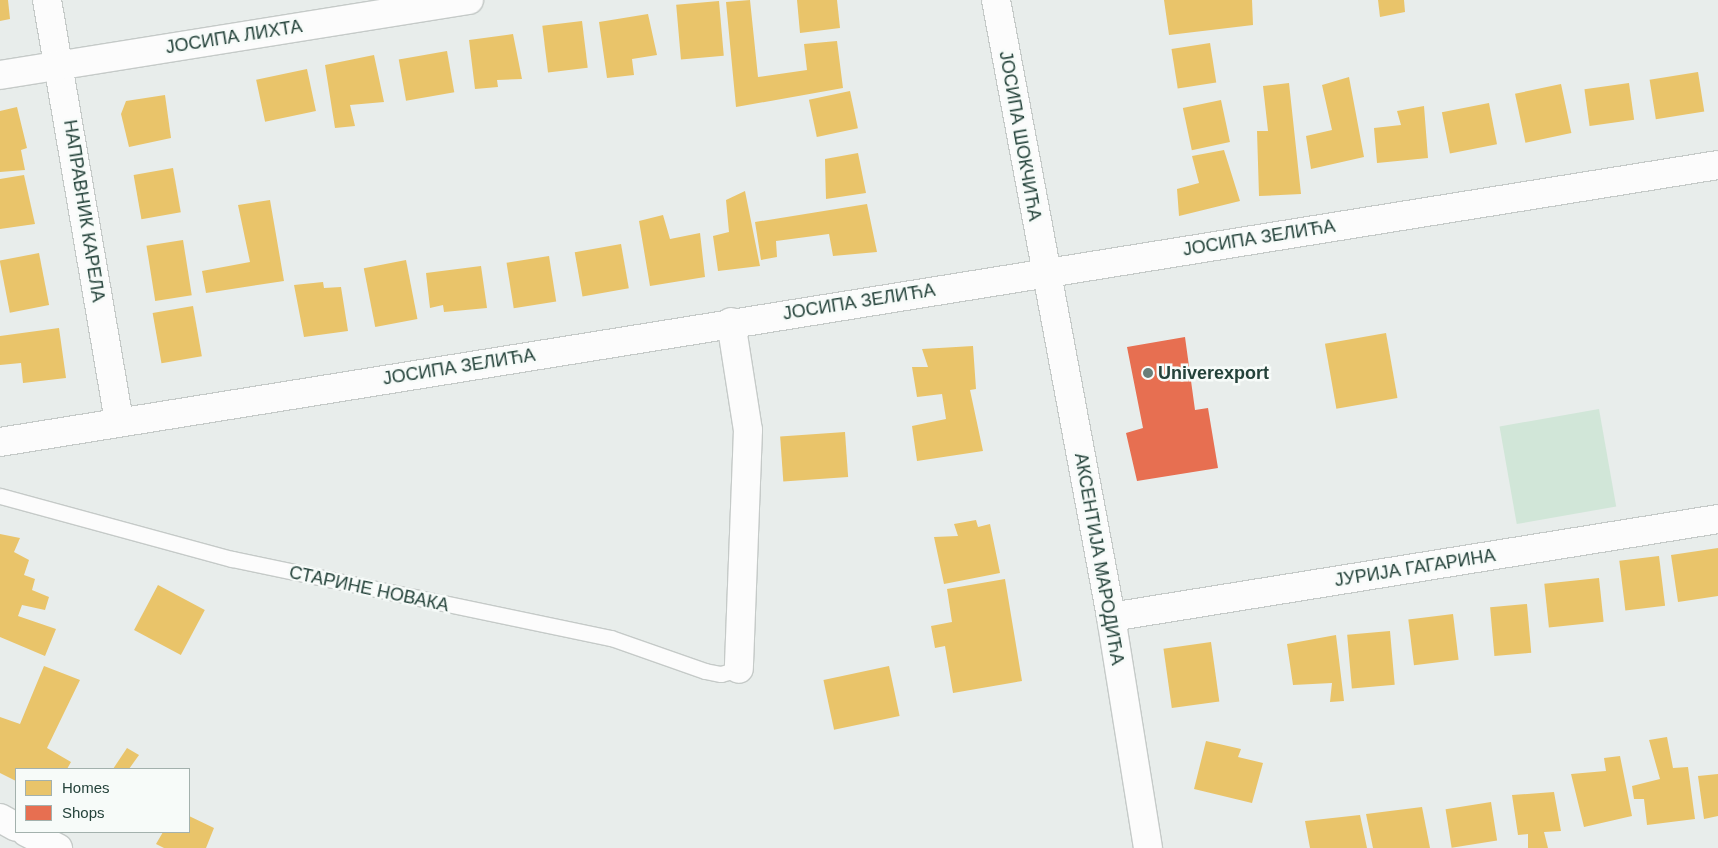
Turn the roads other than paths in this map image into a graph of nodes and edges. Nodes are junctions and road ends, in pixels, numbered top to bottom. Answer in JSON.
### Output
{"nodes":[{"id":1,"x":48,"y":0,"type":"edge"},
{"id":2,"x":469,"y":0,"type":"edge"},
{"id":3,"x":996,"y":0,"type":"edge"},
{"id":4,"x":59,"y":64,"type":"junction"},
{"id":5,"x":0,"y":75,"type":"edge"},
{"id":6,"x":1718,"y":165,"type":"edge"},
{"id":7,"x":1044,"y":271,"type":"junction"},
{"id":8,"x":731,"y":322,"type":"junction"},
{"id":9,"x":119,"y":422,"type":"junction"},
{"id":10,"x":0,"y":442,"type":"edge"},
{"id":11,"x":0,"y":496,"type":"edge"},
{"id":12,"x":1718,"y":519,"type":"edge"},
{"id":13,"x":1112,"y":617,"type":"junction"},
{"id":14,"x":739,"y":668,"type":"joint"},
{"id":15,"x":0,"y":818,"type":"edge"},
{"id":16,"x":15,"y":826,"type":"edge"},
{"id":17,"x":28,"y":833,"type":"edge"},
{"id":18,"x":58,"y":848,"type":"edge"},
{"id":19,"x":1148,"y":848,"type":"edge"}],
"edges":[{"from":1,"to":4,"type":"street","name":"НАПРАВНИК КАРЕЛА"},
{"from":2,"to":4,"type":"street","name":"ЈОСИПА ЛИХТА"},
{"from":3,"to":7,"type":"street","name":"ЈОСИПА ШОКЧИЋА"},
{"from":4,"to":5,"type":"street","name":"ЈОСИПА ЛИХТА"},
{"from":4,"to":9,"type":"street","name":"НАПРАВНИК КАРЕЛА"},
{"from":6,"to":7,"type":"street","name":"ЈОСИПА ЗЕЛИЋА"},
{"from":7,"to":8,"type":"street","name":"ЈОСИПА ЗЕЛИЋА"},
{"from":7,"to":13,"type":"street","name":"АКСЕНТИЈА МАРОДИЋА"},
{"from":8,"to":9,"type":"street","name":"ЈОСИПА ЗЕЛИЋА"},
{"from":8,"to":14,"type":"street"},
{"from":9,"to":10,"type":"street","name":"ЈОСИПА ЗЕЛИЋА"},
{"from":11,"to":14,"type":"lane","name":"СТАРИНЕ НОВАКА"},
{"from":12,"to":13,"type":"street","name":"ЈУРИЈА ГАГАРИНА"},
{"from":13,"to":19,"type":"street","name":"АКСЕНТИЈА МАРОДИЋА"},
{"from":15,"to":16,"type":"street"},
{"from":17,"to":18,"type":"street"}]}
